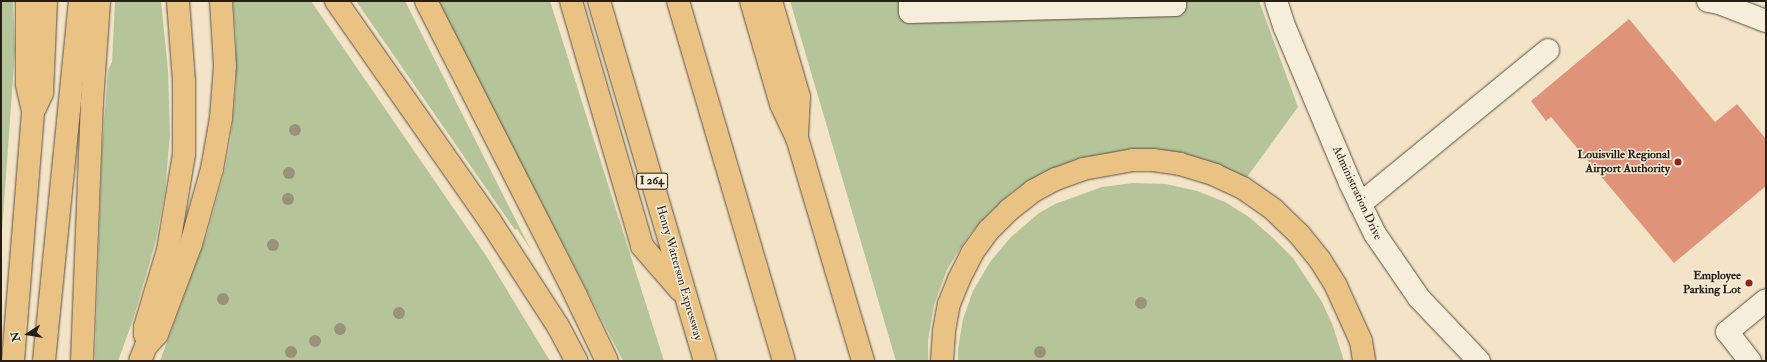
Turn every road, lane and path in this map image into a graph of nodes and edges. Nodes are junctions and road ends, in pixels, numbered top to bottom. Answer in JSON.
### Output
{"nodes":[{"id":1,"x":27,"y":1,"type":"edge"},
{"id":2,"x":46,"y":1,"type":"edge"},
{"id":3,"x":80,"y":1,"type":"edge"},
{"id":4,"x":99,"y":1,"type":"edge"},
{"id":5,"x":178,"y":1,"type":"edge"},
{"id":6,"x":221,"y":1,"type":"edge"},
{"id":7,"x":336,"y":1,"type":"edge"},
{"id":8,"x":426,"y":1,"type":"edge"},
{"id":9,"x":571,"y":1,"type":"edge"},
{"id":10,"x":599,"y":1,"type":"edge"},
{"id":11,"x":678,"y":1,"type":"edge"},
{"id":12,"x":751,"y":1,"type":"edge"},
{"id":13,"x":771,"y":1,"type":"edge"},
{"id":14,"x":910,"y":1,"type":"edge"},
{"id":15,"x":1175,"y":1,"type":"edge"},
{"id":16,"x":1276,"y":1,"type":"edge"},
{"id":17,"x":1708,"y":1,"type":"edge"},
{"id":18,"x":1766,"y":21,"type":"edge"},
{"id":19,"x":1548,"y":50,"type":"dead end"},
{"id":20,"x":33,"y":110,"type":"junction"},
{"id":21,"x":797,"y":138,"type":"junction"},
{"id":22,"x":1360,"y":204,"type":"junction"},
{"id":23,"x":686,"y":296,"type":"junction"},
{"id":24,"x":1766,"y":300,"type":"edge"},
{"id":25,"x":143,"y":354,"type":"edge"},
{"id":26,"x":13,"y":361,"type":"edge"},
{"id":27,"x":44,"y":361,"type":"edge"},
{"id":28,"x":82,"y":361,"type":"edge"},
{"id":29,"x":577,"y":361,"type":"edge"},
{"id":30,"x":607,"y":361,"type":"edge"},
{"id":31,"x":705,"y":361,"type":"edge"},
{"id":32,"x":784,"y":361,"type":"edge"},
{"id":33,"x":863,"y":361,"type":"edge"},
{"id":34,"x":942,"y":361,"type":"edge"},
{"id":35,"x":1364,"y":361,"type":"edge"},
{"id":36,"x":1479,"y":361,"type":"edge"},
{"id":37,"x":1750,"y":361,"type":"edge"}],
"edges":[{"from":1,"to":20,"type":"highway"},
{"from":2,"to":20,"type":"highway"},
{"from":3,"to":27,"type":"highway"},
{"from":4,"to":28,"type":"highway"},
{"from":5,"to":25,"type":"highway"},
{"from":6,"to":25,"type":"highway"},
{"from":7,"to":29,"type":"highway"},
{"from":8,"to":30,"type":"highway"},
{"from":9,"to":23,"type":"highway"},
{"from":10,"to":23,"type":"highway","name":"Henry Watterson Expressway","number":"I 264"},
{"from":11,"to":32,"type":"highway"},
{"from":12,"to":21,"type":"highway"},
{"from":13,"to":21,"type":"highway"},
{"from":14,"to":15,"type":"lane"},
{"from":16,"to":22,"type":"lane","name":"Administration Drive"},
{"from":17,"to":18,"type":"lane"},
{"from":19,"to":22,"type":"lane"},
{"from":20,"to":26,"type":"highway"},
{"from":21,"to":33,"type":"highway"},
{"from":22,"to":36,"type":"lane","name":"Administration Drive"},
{"from":23,"to":31,"type":"highway","name":"Henry Watterson Expressway","number":"I 264"},
{"from":24,"to":37,"type":"lane"},
{"from":34,"to":35,"type":"highway"}]}
